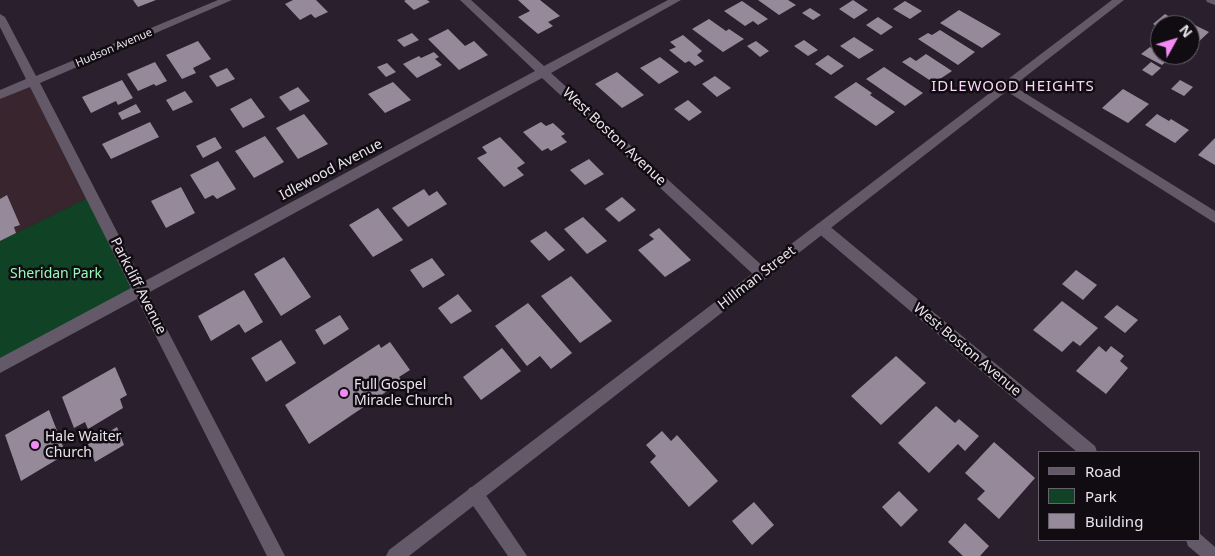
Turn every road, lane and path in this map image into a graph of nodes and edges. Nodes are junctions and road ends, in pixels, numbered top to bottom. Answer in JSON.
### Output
{"nodes":[{"id":1,"x":227,"y":0,"type":"edge"},
{"id":2,"x":465,"y":0,"type":"edge"},
{"id":3,"x":676,"y":0,"type":"edge"},
{"id":4,"x":1119,"y":0,"type":"edge"},
{"id":5,"x":1211,"y":0,"type":"edge"},
{"id":6,"x":1215,"y":2,"type":"edge"},
{"id":7,"x":0,"y":17,"type":"edge"},
{"id":8,"x":543,"y":72,"type":"junction"},
{"id":9,"x":33,"y":82,"type":"junction"},
{"id":10,"x":1007,"y":86,"type":"junction"},
{"id":11,"x":0,"y":95,"type":"edge"},
{"id":12,"x":1215,"y":218,"type":"edge"},
{"id":13,"x":822,"y":228,"type":"junction"},
{"id":14,"x":762,"y":274,"type":"junction"},
{"id":15,"x":140,"y":290,"type":"junction"},
{"id":16,"x":0,"y":366,"type":"edge"},
{"id":17,"x":1088,"y":451,"type":"edge"},
{"id":18,"x":475,"y":494,"type":"junction"},
{"id":19,"x":1195,"y":541,"type":"edge"},
{"id":20,"x":276,"y":556,"type":"edge"},
{"id":21,"x":395,"y":556,"type":"edge"},
{"id":22,"x":518,"y":556,"type":"edge"},
{"id":23,"x":1213,"y":556,"type":"edge"}],
"edges":[{"from":1,"to":9,"type":"street","name":"Hudson Avenue"},
{"from":2,"to":8,"type":"street","name":"West Boston Avenue"},
{"from":3,"to":8,"type":"street","name":"Idlewood Avenue"},
{"from":4,"to":10,"type":"street","name":"Hillman Street"},
{"from":5,"to":6,"type":"street"},
{"from":7,"to":9,"type":"street","name":"Parkcliff Avenue"},
{"from":8,"to":14,"type":"street","name":"West Boston Avenue"},
{"from":8,"to":15,"type":"street","name":"Idlewood Avenue"},
{"from":9,"to":11,"type":"street","name":"Hudson Avenue"},
{"from":9,"to":15,"type":"street","name":"Parkcliff Avenue"},
{"from":10,"to":12,"type":"street"},
{"from":10,"to":13,"type":"street","name":"Hillman Street"},
{"from":13,"to":14,"type":"street","name":"Hillman Street"},
{"from":13,"to":17,"type":"street","name":"West Boston Avenue"},
{"from":14,"to":18,"type":"street","name":"Hillman Street"},
{"from":15,"to":16,"type":"street","name":"Idlewood Avenue"},
{"from":15,"to":20,"type":"street","name":"Parkcliff Avenue"},
{"from":18,"to":21,"type":"street","name":"Hillman Street"},
{"from":18,"to":22,"type":"street"},
{"from":19,"to":23,"type":"street"}]}
